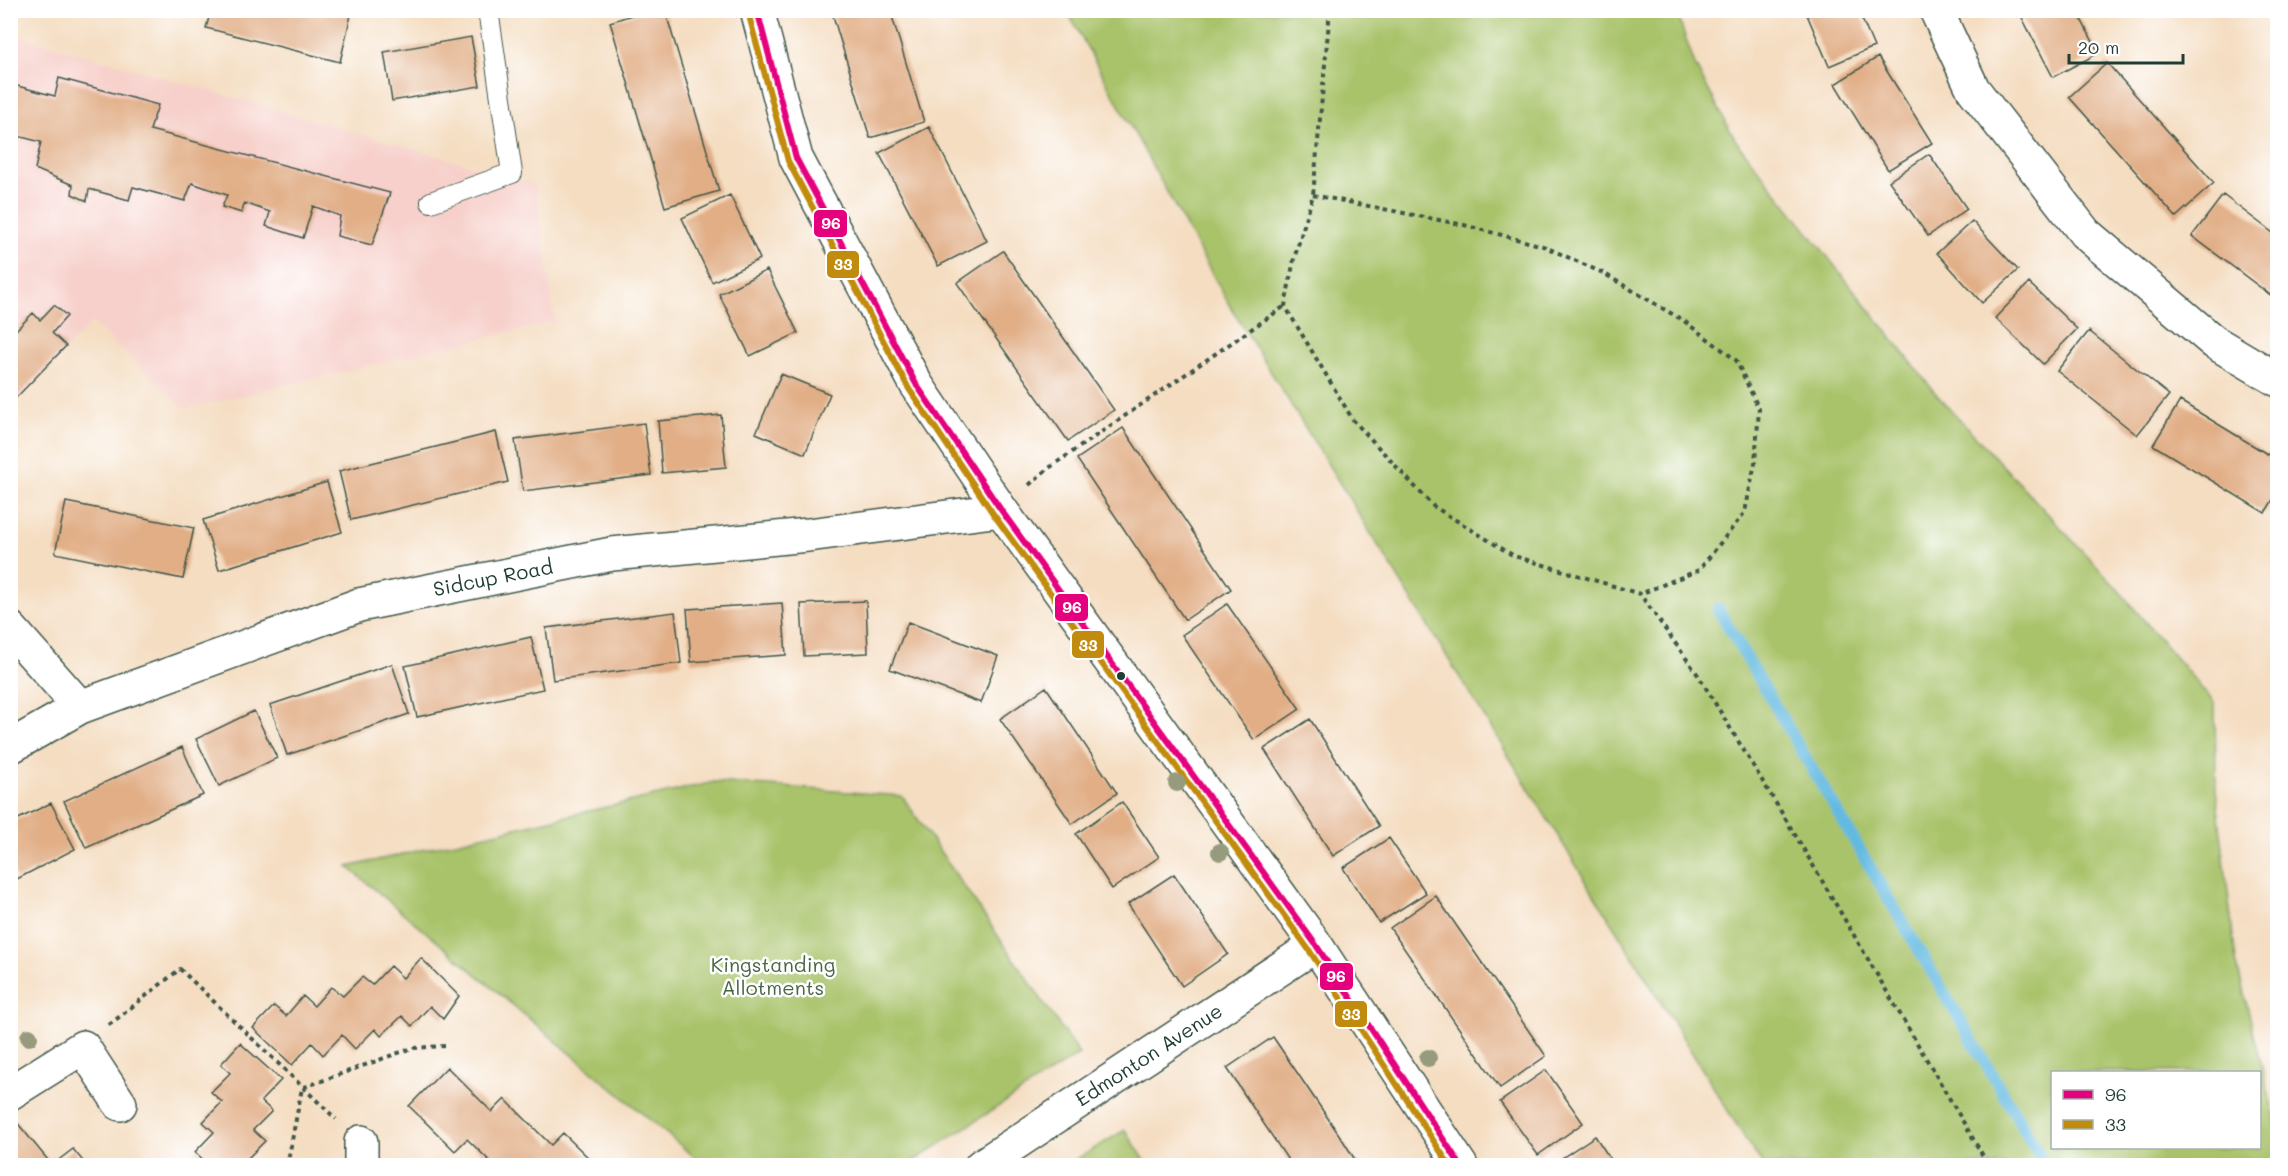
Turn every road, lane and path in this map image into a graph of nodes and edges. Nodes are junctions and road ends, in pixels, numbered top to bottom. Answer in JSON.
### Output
{"nodes":[{"id":1,"x":488,"y":10,"type":"edge"},
{"id":2,"x":757,"y":10,"type":"edge"},
{"id":3,"x":1330,"y":10,"type":"edge"},
{"id":4,"x":1936,"y":10,"type":"edge"},
{"id":5,"x":1313,"y":195,"type":"junction"},
{"id":6,"x":432,"y":202,"type":"dead end"},
{"id":7,"x":1285,"y":306,"type":"junction"},
{"id":8,"x":2277,"y":380,"type":"edge"},
{"id":9,"x":1001,"y":510,"type":"junction"},
{"id":10,"x":1640,"y":594,"type":"junction"},
{"id":11,"x":10,"y":628,"type":"edge"},
{"id":12,"x":80,"y":707,"type":"junction"},
{"id":13,"x":10,"y":747,"type":"edge"},
{"id":14,"x":1316,"y":945,"type":"junction"},
{"id":15,"x":446,"y":1046,"type":"dead end"},
{"id":16,"x":83,"y":1047,"type":"junction"},
{"id":17,"x":302,"y":1088,"type":"junction"},
{"id":18,"x":10,"y":1093,"type":"edge"},
{"id":19,"x":120,"y":1104,"type":"dead end"},
{"id":20,"x":361,"y":1154,"type":"edge"},
{"id":21,"x":286,"y":1166,"type":"edge"},
{"id":22,"x":981,"y":1166,"type":"edge"},
{"id":23,"x":1461,"y":1166,"type":"edge"},
{"id":24,"x":1989,"y":1166,"type":"edge"}],
"edges":[{"from":1,"to":6,"type":"lane"},
{"from":2,"to":9,"type":"street"},
{"from":3,"to":5,"type":"path"},
{"from":4,"to":8,"type":"street"},
{"from":5,"to":7,"type":"path"},
{"from":5,"to":10,"type":"path"},
{"from":7,"to":9,"type":"path"},
{"from":7,"to":10,"type":"path"},
{"from":9,"to":12,"type":"street","name":"Sidcup Road"},
{"from":9,"to":14,"type":"street"},
{"from":10,"to":24,"type":"path"},
{"from":11,"to":12,"type":"street"},
{"from":12,"to":13,"type":"street","name":"Sidcup Road"},
{"from":14,"to":22,"type":"street","name":"Edmonton Avenue"},
{"from":14,"to":23,"type":"street"},
{"from":15,"to":17,"type":"path"},
{"from":16,"to":17,"type":"path"},
{"from":16,"to":18,"type":"street"},
{"from":16,"to":19,"type":"street"},
{"from":17,"to":20,"type":"path"},
{"from":17,"to":21,"type":"path"}]}
